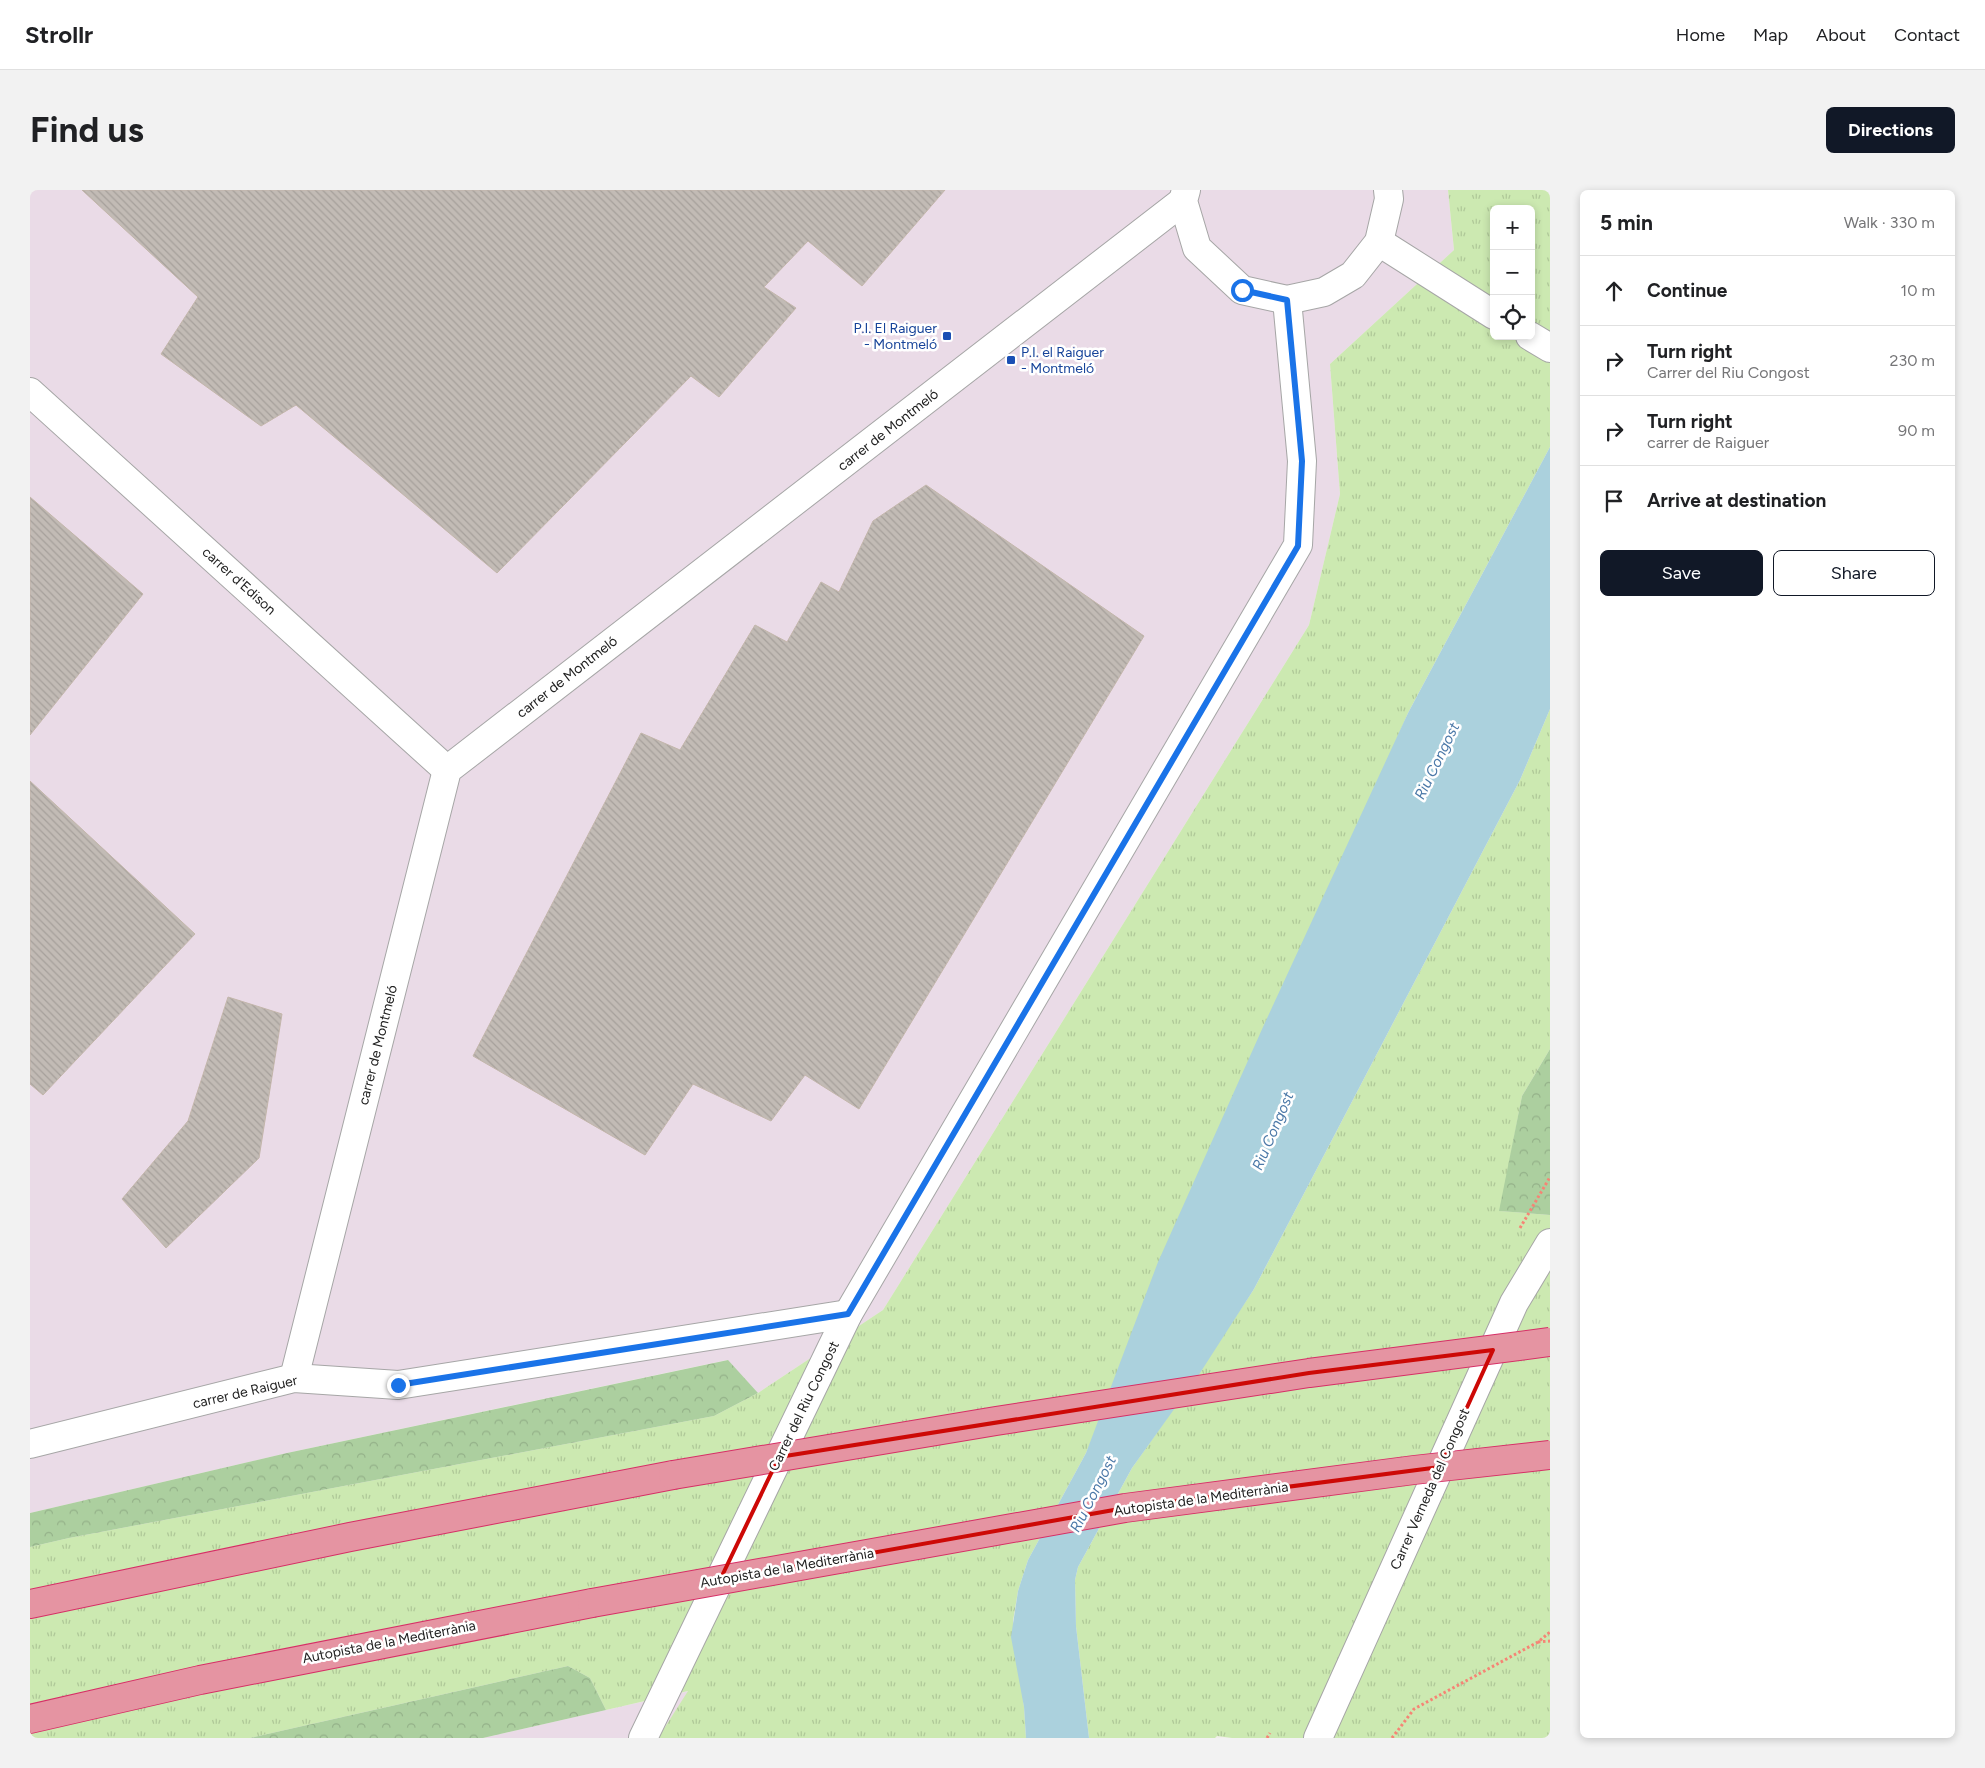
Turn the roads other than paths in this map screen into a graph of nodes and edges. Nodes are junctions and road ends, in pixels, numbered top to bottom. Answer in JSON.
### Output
{"nodes":[{"id":1,"x":1388,"y":190,"type":"edge"},
{"id":2,"x":1184,"y":196,"type":"edge"},
{"id":3,"x":1379,"y":242,"type":"junction"},
{"id":4,"x":1287,"y":300,"type":"junction"},
{"id":5,"x":1490,"y":313,"type":"edge"},
{"id":6,"x":1535,"y":339,"type":"edge"},
{"id":7,"x":1550,"y":348,"type":"edge"},
{"id":8,"x":30,"y":392,"type":"edge"},
{"id":9,"x":447,"y":770,"type":"junction"},
{"id":10,"x":1550,"y":1243,"type":"edge"},
{"id":11,"x":848,"y":1314,"type":"junction"},
{"id":12,"x":1550,"y":1342,"type":"edge"},
{"id":13,"x":294,"y":1378,"type":"junction"},
{"id":14,"x":30,"y":1444,"type":"edge"},
{"id":15,"x":1550,"y":1455,"type":"edge"},
{"id":16,"x":30,"y":1604,"type":"edge"},
{"id":17,"x":30,"y":1719,"type":"edge"},
{"id":18,"x":643,"y":1738,"type":"edge"},
{"id":19,"x":1318,"y":1738,"type":"edge"}],
"edges":[{"from":1,"to":3,"type":"street"},
{"from":2,"to":4,"type":"street"},
{"from":2,"to":9,"type":"street","name":"carrer de Montmeló"},
{"from":3,"to":4,"type":"street"},
{"from":3,"to":5,"type":"street"},
{"from":4,"to":11,"type":"street","name":"Carrer del Riu Congost"},
{"from":6,"to":7,"type":"street"},
{"from":8,"to":9,"type":"street","name":"carrer d'Edison"},
{"from":9,"to":13,"type":"street","name":"carrer de Montmeló"},
{"from":10,"to":19,"type":"street","name":"Carrer Verneda del Congost"},
{"from":11,"to":13,"type":"street","name":"carrer de Raiguer"},
{"from":11,"to":18,"type":"street","name":"Carrer del Riu Congost"},
{"from":12,"to":16,"type":"highway","bridge":true},
{"from":13,"to":14,"type":"street","name":"carrer de Raiguer"},
{"from":15,"to":17,"type":"highway","name":"Autopista de la Mediterrània","bridge":true}]}
